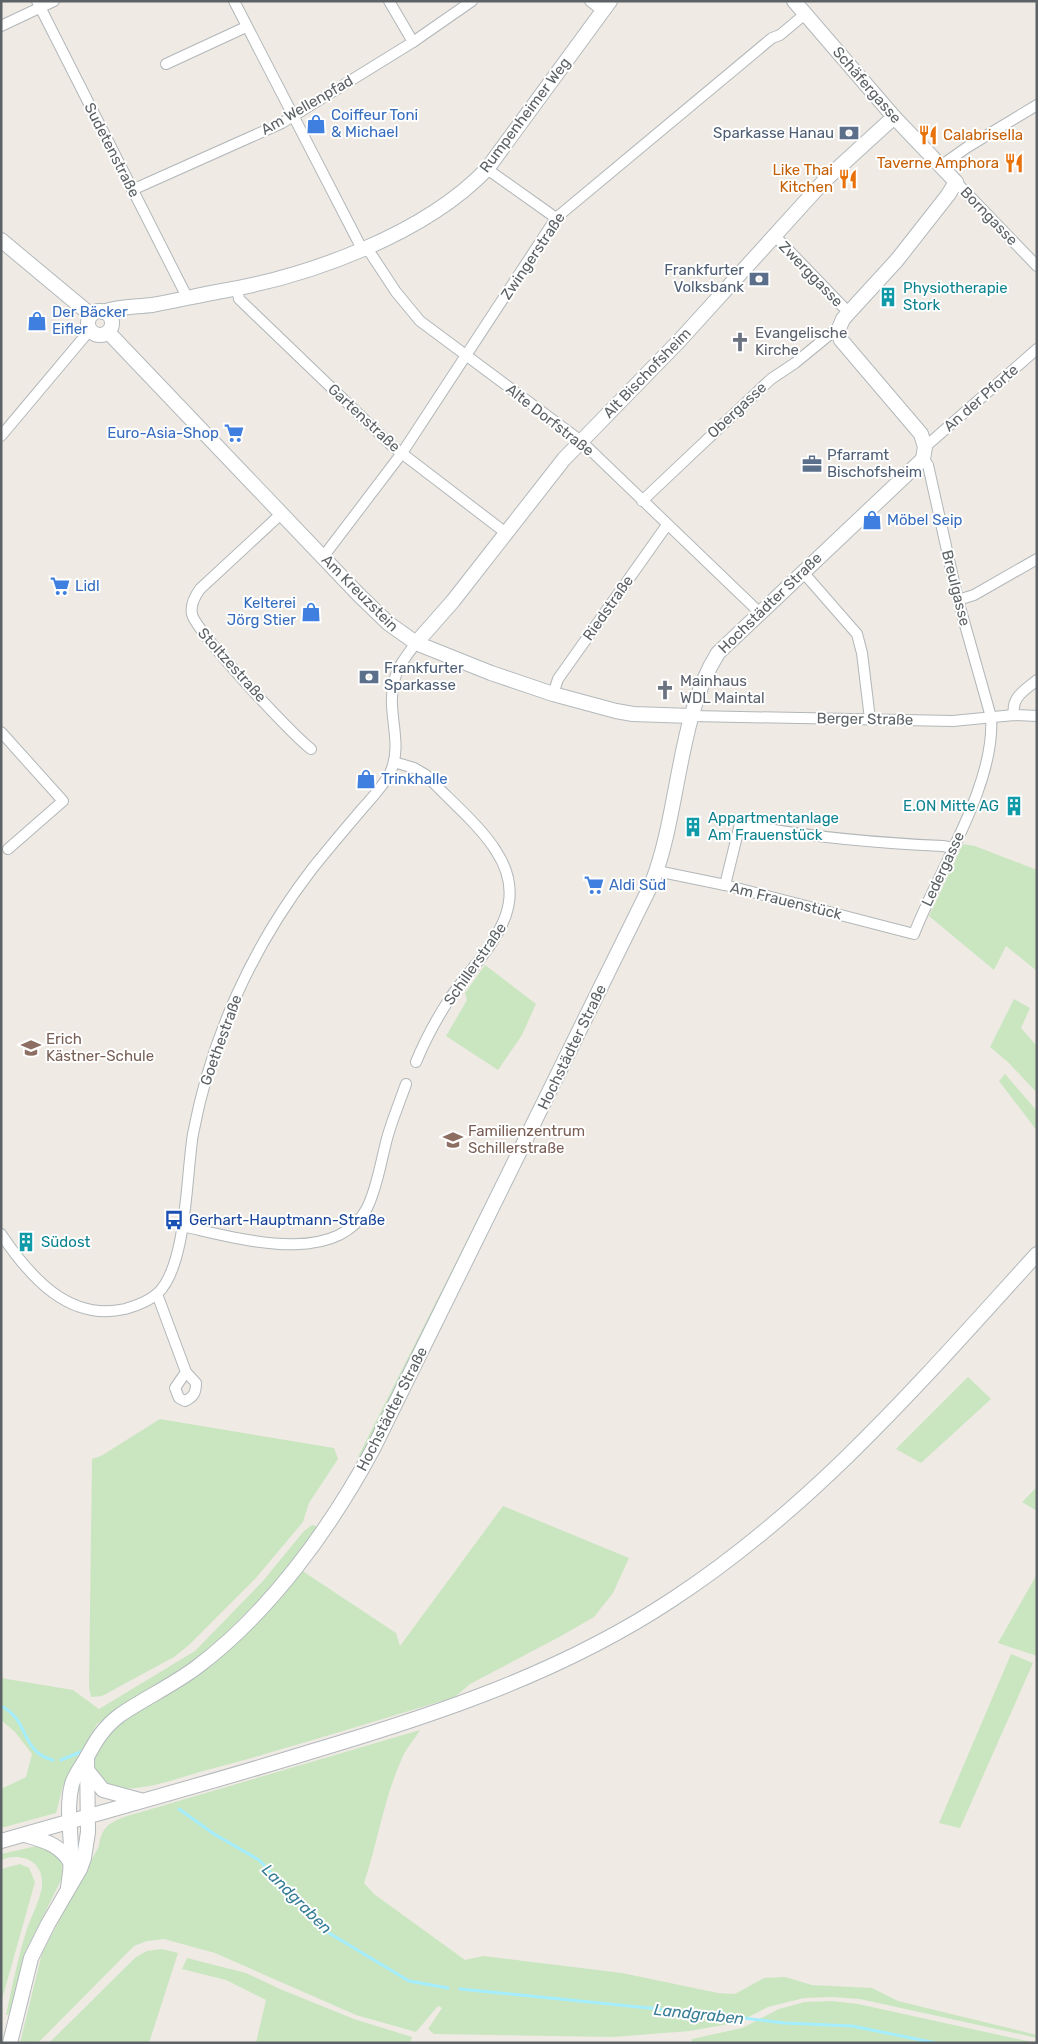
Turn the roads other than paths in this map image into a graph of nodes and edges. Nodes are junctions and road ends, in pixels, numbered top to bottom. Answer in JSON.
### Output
{"nodes":[{"id":1,"x":54,"y":1,"type":"edge"},
{"id":2,"x":234,"y":1,"type":"edge"},
{"id":3,"x":389,"y":1,"type":"edge"},
{"id":4,"x":472,"y":1,"type":"edge"},
{"id":5,"x":590,"y":1,"type":"edge"},
{"id":6,"x":795,"y":2,"type":"edge"},
{"id":7,"x":38,"y":4,"type":"edge"},
{"id":8,"x":607,"y":6,"type":"edge"},
{"id":9,"x":805,"y":14,"type":"junction"},
{"id":10,"x":1,"y":26,"type":"edge"},
{"id":11,"x":246,"y":27,"type":"junction"},
{"id":12,"x":413,"y":42,"type":"junction"},
{"id":13,"x":166,"y":64,"type":"dead end"},
{"id":14,"x":1037,"y":106,"type":"edge"},
{"id":15,"x":294,"y":116,"type":"junction"},
{"id":16,"x":894,"y":117,"type":"junction"},
{"id":17,"x":942,"y":165,"type":"junction"},
{"id":18,"x":487,"y":169,"type":"junction"},
{"id":19,"x":956,"y":182,"type":"junction"},
{"id":20,"x":132,"y":190,"type":"junction"},
{"id":21,"x":556,"y":218,"type":"junction"},
{"id":22,"x":774,"y":235,"type":"junction"},
{"id":23,"x":1,"y":240,"type":"edge"},
{"id":24,"x":364,"y":248,"type":"junction"},
{"id":25,"x":1037,"y":266,"type":"edge"},
{"id":26,"x":236,"y":288,"type":"junction"},
{"id":27,"x":187,"y":297,"type":"junction"},
{"id":28,"x":849,"y":313,"type":"junction"},
{"id":29,"x":104,"y":321,"type":"junction"},
{"id":30,"x":90,"y":330,"type":"joint"},
{"id":31,"x":840,"y":333,"type":"junction"},
{"id":32,"x":1037,"y":349,"type":"edge"},
{"id":33,"x":466,"y":356,"type":"junction"},
{"id":34,"x":1,"y":436,"type":"edge"},
{"id":35,"x":581,"y":441,"type":"junction"},
{"id":36,"x":402,"y":453,"type":"junction"},
{"id":37,"x":921,"y":457,"type":"junction"},
{"id":38,"x":642,"y":501,"type":"junction"},
{"id":39,"x":282,"y":513,"type":"junction"},
{"id":40,"x":668,"y":525,"type":"junction"},
{"id":41,"x":506,"y":533,"type":"junction"},
{"id":42,"x":323,"y":557,"type":"junction"},
{"id":43,"x":1037,"y":559,"type":"edge"},
{"id":44,"x":802,"y":571,"type":"junction"},
{"id":45,"x":958,"y":600,"type":"junction"},
{"id":46,"x":759,"y":612,"type":"junction"},
{"id":47,"x":416,"y":643,"type":"junction"},
{"id":48,"x":1037,"y":680,"type":"edge"},
{"id":49,"x":553,"y":694,"type":"junction"},
{"id":50,"x":1014,"y":715,"type":"junction"},
{"id":51,"x":692,"y":716,"type":"junction"},
{"id":52,"x":1037,"y":716,"type":"edge"},
{"id":53,"x":991,"y":717,"type":"junction"},
{"id":54,"x":870,"y":719,"type":"junction"},
{"id":55,"x":1,"y":732,"type":"edge"},
{"id":56,"x":311,"y":749,"type":"dead end"},
{"id":57,"x":394,"y":762,"type":"junction"},
{"id":58,"x":953,"y":848,"type":"junction"},
{"id":59,"x":8,"y":849,"type":"dead end"},
{"id":60,"x":657,"y":871,"type":"junction"},
{"id":61,"x":725,"y":885,"type":"junction"},
{"id":62,"x":914,"y":934,"type":"joint"},
{"id":63,"x":416,"y":1062,"type":"dead end"},
{"id":64,"x":406,"y":1084,"type":"dead end"},
{"id":65,"x":182,"y":1226,"type":"junction"},
{"id":66,"x":1,"y":1234,"type":"edge"},
{"id":67,"x":1037,"y":1254,"type":"edge"},
{"id":68,"x":157,"y":1294,"type":"junction"},
{"id":69,"x":186,"y":1372,"type":"dead end"},
{"id":70,"x":87,"y":1764,"type":"junction"},
{"id":71,"x":142,"y":1801,"type":"junction"},
{"id":72,"x":88,"y":1816,"type":"junction"},
{"id":73,"x":68,"y":1822,"type":"junction"},
{"id":74,"x":24,"y":1835,"type":"junction"},
{"id":75,"x":1,"y":1841,"type":"edge"},
{"id":76,"x":71,"y":1863,"type":"junction"},
{"id":77,"x":68,"y":1888,"type":"junction"},
{"id":78,"x":10,"y":2043,"type":"edge"}],
"edges":[{"from":1,"to":7,"type":"street"},
{"from":2,"to":11,"type":"street","name":"Alte Dorfstraße"},
{"from":3,"to":12,"type":"street"},
{"from":4,"to":12,"type":"street","name":"Am Wellenpfad"},
{"from":5,"to":8,"type":"street"},
{"from":6,"to":9,"type":"street","name":"Schäfergasse"},
{"from":7,"to":10,"type":"street"},
{"from":7,"to":20,"type":"street","name":"Sudetenstraße"},
{"from":8,"to":18,"type":"street","name":"Rumpenheimer Weg"},
{"from":9,"to":16,"type":"street","name":"Schäfergasse"},
{"from":9,"to":21,"type":"street","name":"Zwingerstraße"},
{"from":11,"to":13,"type":"street"},
{"from":11,"to":15,"type":"street","name":"Alte Dorfstraße"},
{"from":12,"to":15,"type":"street","name":"Am Wellenpfad"},
{"from":14,"to":17,"type":"street"},
{"from":15,"to":20,"type":"street","name":"Am Wellenpfad"},
{"from":15,"to":24,"type":"street","name":"Alte Dorfstraße"},
{"from":16,"to":17,"type":"street","name":"Schäfergasse"},
{"from":16,"to":22,"type":"street","name":"Alt Bischofsheim"},
{"from":17,"to":19,"type":"street","name":"Borngasse"},
{"from":18,"to":21,"type":"street"},
{"from":18,"to":24,"type":"street","name":"Rumpenheimer Weg"},
{"from":19,"to":25,"type":"street","name":"Borngasse"},
{"from":19,"to":28,"type":"street","name":"Obergasse"},
{"from":20,"to":27,"type":"street","name":"Sudetenstraße"},
{"from":21,"to":33,"type":"street","name":"Zwingerstraße"},
{"from":22,"to":28,"type":"street","name":"Zwerggasse"},
{"from":22,"to":35,"type":"street","name":"Alt Bischofsheim"},
{"from":23,"to":29,"type":"street","name":"Am Kreuzstein"},
{"from":24,"to":26,"type":"street","name":"Rumpenheimer Weg"},
{"from":24,"to":33,"type":"street","name":"Alte Dorfstraße"},
{"from":26,"to":27,"type":"street","name":"Rumpenheimer Weg"},
{"from":26,"to":36,"type":"street","name":"Gartenstraße"},
{"from":27,"to":29,"type":"street","name":"Rumpenheimer Weg"},
{"from":28,"to":31,"type":"street","name":"Obergasse"},
{"from":29,"to":30,"type":"street"},
{"from":29,"to":39,"type":"street","name":"Am Kreuzstein"},
{"from":30,"to":34,"type":"street"},
{"from":31,"to":37,"type":"street","name":"Breulgasse"},
{"from":31,"to":38,"type":"street","name":"Obergasse"},
{"from":32,"to":37,"type":"street","name":"An der Pforte"},
{"from":33,"to":35,"type":"street","name":"Alte Dorfstraße"},
{"from":33,"to":36,"type":"street","name":"Zwingerstraße"},
{"from":35,"to":38,"type":"street","name":"Alte Dorfstraße"},
{"from":35,"to":41,"type":"street","name":"Alt Bischofsheim"},
{"from":36,"to":41,"type":"street","name":"Gartenstraße"},
{"from":36,"to":42,"type":"street","name":"Zwingerstraße"},
{"from":37,"to":44,"type":"street","name":"Hochstädter Straße"},
{"from":37,"to":45,"type":"street","name":"Breulgasse"},
{"from":38,"to":40,"type":"street","name":"Alte Dorfstraße"},
{"from":39,"to":42,"type":"street","name":"Am Kreuzstein"},
{"from":39,"to":56,"type":"street","name":"Stoltzestraße"},
{"from":40,"to":46,"type":"street","name":"Alte Dorfstraße"},
{"from":40,"to":49,"type":"street","name":"Riedstraße"},
{"from":41,"to":47,"type":"street","name":"Alt Bischofsheim"},
{"from":42,"to":47,"type":"street","name":"Am Kreuzstein"},
{"from":43,"to":45,"type":"street"},
{"from":44,"to":46,"type":"street","name":"Hochstädter Straße"},
{"from":44,"to":54,"type":"street"},
{"from":45,"to":53,"type":"street","name":"Breulgasse"},
{"from":46,"to":51,"type":"street","name":"Hochstädter Straße"},
{"from":47,"to":49,"type":"street","name":"Am Kreuzstein"},
{"from":47,"to":57,"type":"street","name":"Goethestraße"},
{"from":48,"to":50,"type":"street"},
{"from":49,"to":51,"type":"street","name":"Am Kreuzstein"},
{"from":50,"to":52,"type":"street","name":"Berger Straße"},
{"from":50,"to":53,"type":"street","name":"Berger Straße"},
{"from":51,"to":54,"type":"street","name":"Berger Straße"},
{"from":51,"to":60,"type":"street","name":"Hochstädter Straße"},
{"from":53,"to":54,"type":"street","name":"Berger Straße"},
{"from":53,"to":58,"type":"street","name":"Ledergasse"},
{"from":55,"to":59,"type":"street"},
{"from":57,"to":63,"type":"street","name":"Schillerstraße"},
{"from":57,"to":65,"type":"street","name":"Goethestraße"},
{"from":58,"to":61,"type":"street"},
{"from":58,"to":62,"type":"street","name":"Ledergasse"},
{"from":60,"to":61,"type":"street","name":"Am Frauenstück"},
{"from":60,"to":70,"type":"street","name":"Hochstädter Straße"},
{"from":61,"to":62,"type":"street","name":"Am Frauenstück"},
{"from":64,"to":65,"type":"street"},
{"from":65,"to":68,"type":"street","name":"Goethestraße"},
{"from":66,"to":68,"type":"street"},
{"from":67,"to":71,"type":"street"},
{"from":68,"to":69,"type":"street"},
{"from":70,"to":71,"type":"street"},
{"from":70,"to":72,"type":"street"},
{"from":70,"to":73,"type":"street","name":"Hochstädter Straße"},
{"from":71,"to":72,"type":"street"},
{"from":72,"to":73,"type":"street"},
{"from":72,"to":77,"type":"street"},
{"from":73,"to":74,"type":"street"},
{"from":73,"to":76,"type":"street","name":"Hochstädter Straße"},
{"from":74,"to":75,"type":"street"},
{"from":74,"to":76,"type":"street"},
{"from":76,"to":77,"type":"street","name":"Hochstädter Straße"},
{"from":77,"to":78,"type":"street"}]}
